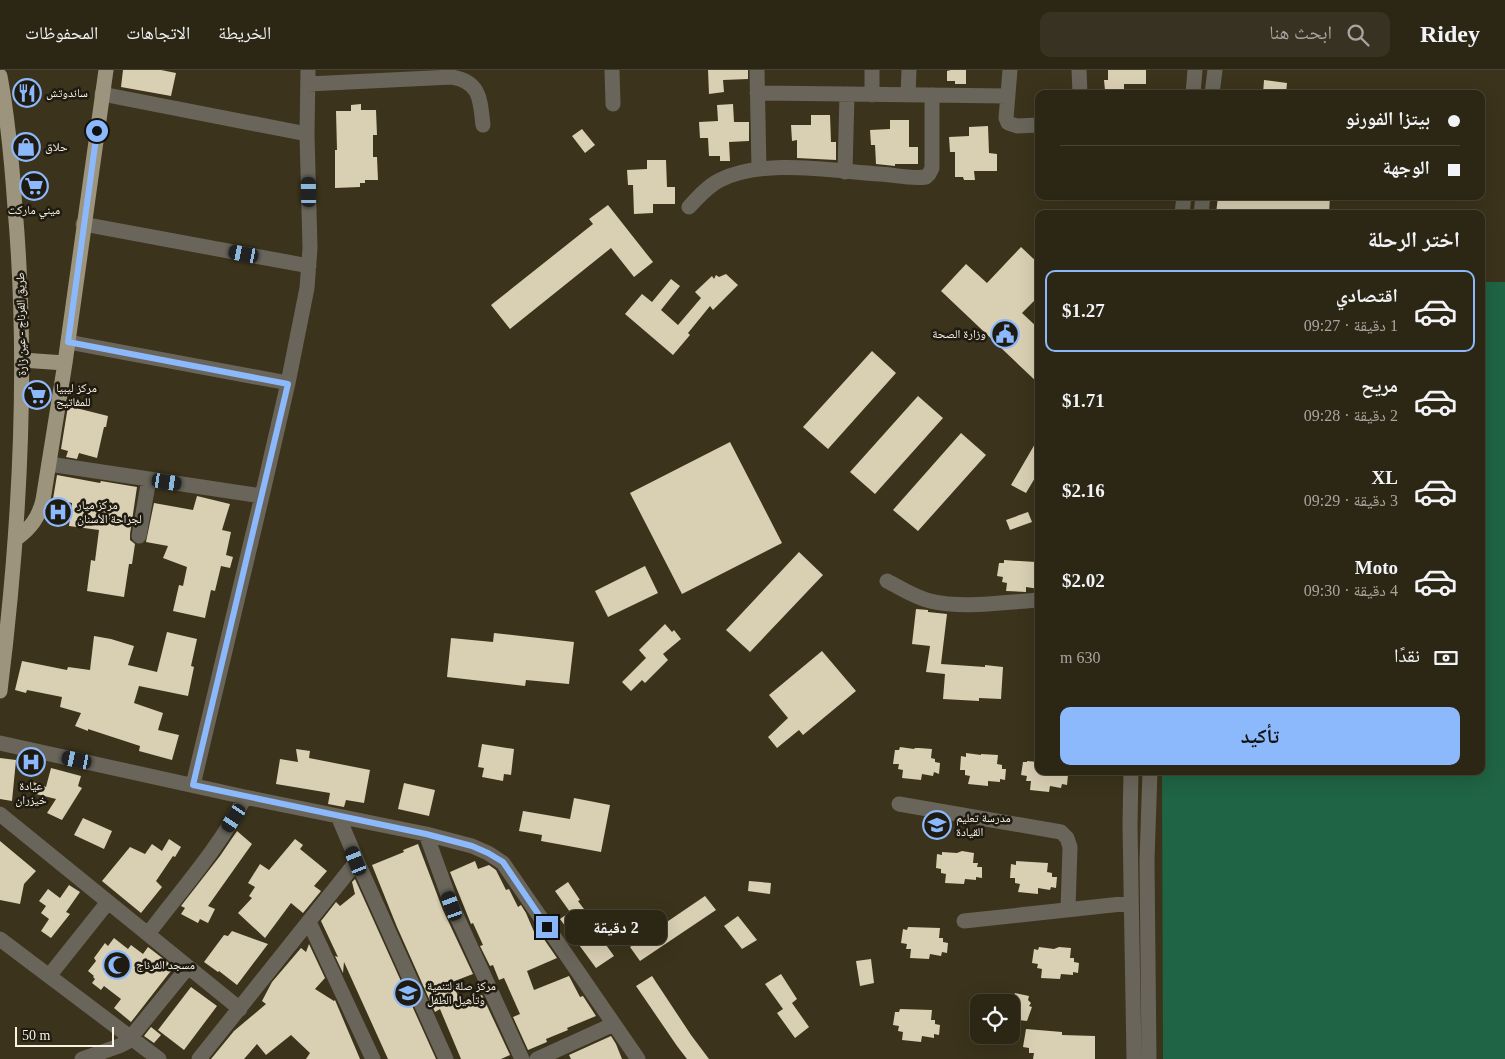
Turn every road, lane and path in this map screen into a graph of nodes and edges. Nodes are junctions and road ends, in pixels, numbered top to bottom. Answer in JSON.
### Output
{"nodes":[{"id":1,"x":106,"y":70,"type":"edge"},
{"id":2,"x":612,"y":70,"type":"edge"},
{"id":3,"x":757,"y":70,"type":"edge"},
{"id":4,"x":872,"y":70,"type":"edge"},
{"id":5,"x":909,"y":70,"type":"edge"},
{"id":6,"x":1010,"y":70,"type":"edge"},
{"id":7,"x":1079,"y":70,"type":"edge"},
{"id":8,"x":1195,"y":70,"type":"edge"},
{"id":9,"x":1215,"y":70,"type":"edge"},
{"id":10,"x":0,"y":76,"type":"edge"},
{"id":11,"x":308,"y":77,"type":"edge"},
{"id":12,"x":1080,"y":90,"type":"edge"},
{"id":13,"x":1193,"y":90,"type":"edge"},
{"id":14,"x":1212,"y":90,"type":"edge"},
{"id":15,"x":757,"y":93,"type":"junction"},
{"id":16,"x":102,"y":94,"type":"junction"},
{"id":17,"x":847,"y":94,"type":"junction"},
{"id":18,"x":872,"y":94,"type":"junction"},
{"id":19,"x":908,"y":95,"type":"junction"},
{"id":20,"x":932,"y":95,"type":"junction"},
{"id":21,"x":1008,"y":96,"type":"junction"},
{"id":22,"x":613,"y":104,"type":"dead end"},
{"id":23,"x":483,"y":125,"type":"dead end"},
{"id":24,"x":1035,"y":125,"type":"edge"},
{"id":25,"x":307,"y":134,"type":"junction"},
{"id":26,"x":759,"y":169,"type":"junction"},
{"id":27,"x":845,"y":172,"type":"junction"},
{"id":28,"x":688,"y":207,"type":"dead end"},
{"id":29,"x":83,"y":224,"type":"junction"},
{"id":30,"x":309,"y":266,"type":"junction"},
{"id":31,"x":68,"y":342,"type":"junction"},
{"id":32,"x":22,"y":360,"type":"junction"},
{"id":33,"x":65,"y":363,"type":"junction"},
{"id":34,"x":288,"y":384,"type":"junction"},
{"id":35,"x":49,"y":464,"type":"junction"},
{"id":36,"x":149,"y":479,"type":"junction"},
{"id":37,"x":262,"y":496,"type":"junction"},
{"id":38,"x":139,"y":536,"type":"dead end"},
{"id":39,"x":16,"y":539,"type":"junction"},
{"id":40,"x":887,"y":581,"type":"dead end"},
{"id":41,"x":1035,"y":600,"type":"edge"},
{"id":42,"x":0,"y":691,"type":"edge"},
{"id":43,"x":0,"y":743,"type":"edge"},
{"id":44,"x":1131,"y":775,"type":"edge"},
{"id":45,"x":1150,"y":775,"type":"edge"},
{"id":46,"x":193,"y":785,"type":"junction"},
{"id":47,"x":245,"y":797,"type":"junction"},
{"id":48,"x":899,"y":804,"type":"dead end"},
{"id":49,"x":0,"y":814,"type":"edge"},
{"id":50,"x":338,"y":816,"type":"junction"},
{"id":51,"x":426,"y":834,"type":"junction"},
{"id":52,"x":356,"y":861,"type":"junction"},
{"id":53,"x":108,"y":902,"type":"junction"},
{"id":54,"x":1131,"y":903,"type":"junction"},
{"id":55,"x":1068,"y":909,"type":"junction"},
{"id":56,"x":964,"y":921,"type":"dead end"},
{"id":57,"x":309,"y":922,"type":"junction"},
{"id":58,"x":148,"y":934,"type":"junction"},
{"id":59,"x":0,"y":939,"type":"edge"},
{"id":60,"x":188,"y":967,"type":"junction"},
{"id":61,"x":50,"y":976,"type":"junction"},
{"id":62,"x":240,"y":1009,"type":"junction"},
{"id":63,"x":614,"y":1024,"type":"junction"},
{"id":64,"x":131,"y":1037,"type":"junction"},
{"id":65,"x":82,"y":1059,"type":"edge"},
{"id":66,"x":159,"y":1059,"type":"edge"},
{"id":67,"x":199,"y":1059,"type":"edge"},
{"id":68,"x":373,"y":1059,"type":"edge"},
{"id":69,"x":446,"y":1059,"type":"edge"},
{"id":70,"x":522,"y":1059,"type":"edge"},
{"id":71,"x":537,"y":1059,"type":"edge"},
{"id":72,"x":638,"y":1059,"type":"edge"},
{"id":73,"x":1134,"y":1059,"type":"edge"},
{"id":74,"x":1150,"y":1059,"type":"edge"}],
"edges":[{"from":1,"to":16,"type":"main road"},
{"from":2,"to":22,"type":"street"},
{"from":3,"to":15,"type":"street"},
{"from":4,"to":18,"type":"street"},
{"from":5,"to":19,"type":"street"},
{"from":6,"to":21,"type":"street"},
{"from":7,"to":12,"type":"street"},
{"from":8,"to":13,"type":"street"},
{"from":9,"to":14,"type":"street"},
{"from":10,"to":32,"type":"main road","name":"طريق الفرناج - عين زارة"},
{"from":11,"to":23,"type":"street"},
{"from":11,"to":25,"type":"street"},
{"from":15,"to":17,"type":"street"},
{"from":15,"to":26,"type":"street"},
{"from":16,"to":25,"type":"street"},
{"from":16,"to":29,"type":"main road"},
{"from":17,"to":18,"type":"street"},
{"from":17,"to":27,"type":"street"},
{"from":18,"to":19,"type":"street"},
{"from":19,"to":20,"type":"street"},
{"from":20,"to":21,"type":"street"},
{"from":20,"to":27,"type":"street"},
{"from":21,"to":24,"type":"street"},
{"from":25,"to":30,"type":"street"},
{"from":26,"to":27,"type":"street"},
{"from":26,"to":28,"type":"street"},
{"from":29,"to":30,"type":"street"},
{"from":29,"to":31,"type":"main road"},
{"from":30,"to":34,"type":"street"},
{"from":31,"to":33,"type":"main road"},
{"from":31,"to":34,"type":"street"},
{"from":32,"to":33,"type":"main road"},
{"from":32,"to":39,"type":"main road","name":"طريق الفرناج - عين زارة"},
{"from":33,"to":35,"type":"main road"},
{"from":34,"to":37,"type":"street"},
{"from":35,"to":36,"type":"street"},
{"from":35,"to":39,"type":"main road"},
{"from":36,"to":37,"type":"street"},
{"from":36,"to":38,"type":"street"},
{"from":37,"to":46,"type":"street"},
{"from":39,"to":42,"type":"main road","name":"طريق الفرناج - عين زارة"},
{"from":40,"to":41,"type":"street"},
{"from":43,"to":46,"type":"street"},
{"from":44,"to":54,"type":"street"},
{"from":45,"to":74,"type":"street"},
{"from":46,"to":47,"type":"street"},
{"from":47,"to":50,"type":"street"},
{"from":47,"to":58,"type":"street"},
{"from":48,"to":55,"type":"street"},
{"from":49,"to":53,"type":"street"},
{"from":50,"to":51,"type":"street"},
{"from":50,"to":52,"type":"street"},
{"from":51,"to":63,"type":"street"},
{"from":51,"to":70,"type":"street"},
{"from":52,"to":57,"type":"street"},
{"from":52,"to":69,"type":"street"},
{"from":53,"to":58,"type":"street"},
{"from":53,"to":61,"type":"street"},
{"from":54,"to":55,"type":"street"},
{"from":54,"to":73,"type":"street"},
{"from":55,"to":56,"type":"street"},
{"from":57,"to":62,"type":"street"},
{"from":57,"to":68,"type":"street"},
{"from":58,"to":60,"type":"street"},
{"from":59,"to":61,"type":"street"},
{"from":60,"to":62,"type":"street"},
{"from":60,"to":64,"type":"street"},
{"from":61,"to":64,"type":"street"},
{"from":62,"to":67,"type":"street"},
{"from":63,"to":71,"type":"street"},
{"from":63,"to":72,"type":"street"},
{"from":64,"to":65,"type":"street"},
{"from":64,"to":66,"type":"street"}]}
